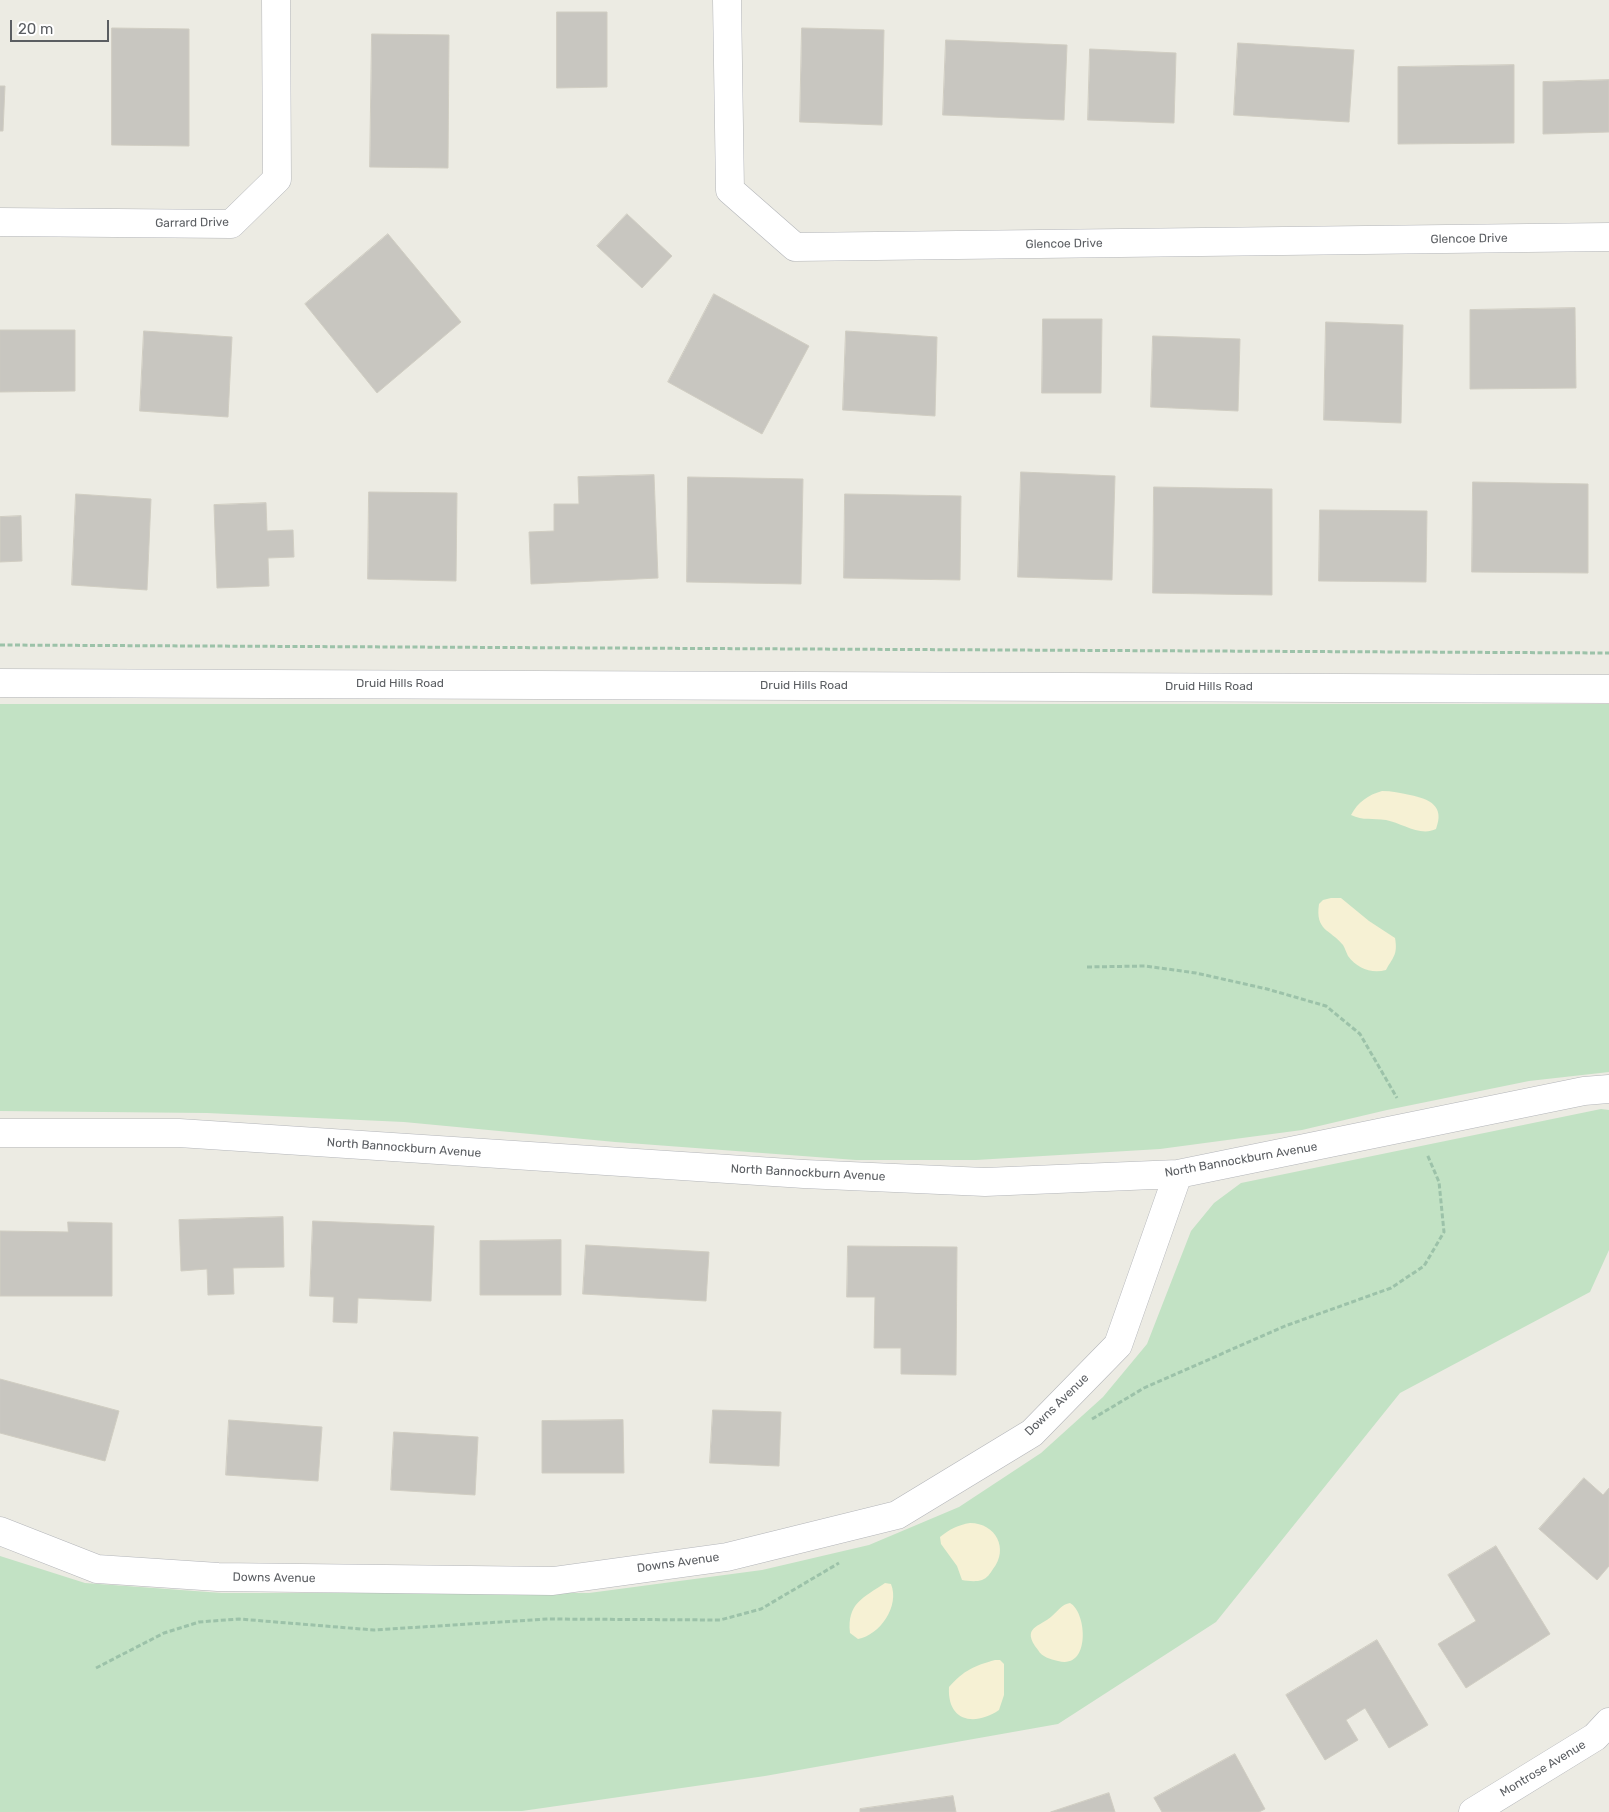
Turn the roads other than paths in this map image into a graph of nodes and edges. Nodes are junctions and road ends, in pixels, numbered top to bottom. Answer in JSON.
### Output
{"nodes":[{"id":1,"x":276,"y":0,"type":"edge"},
{"id":2,"x":727,"y":0,"type":"edge"},
{"id":3,"x":0,"y":222,"type":"edge"},
{"id":4,"x":1609,"y":237,"type":"edge"},
{"id":5,"x":0,"y":683,"type":"edge"},
{"id":6,"x":1609,"y":689,"type":"edge"},
{"id":7,"x":1609,"y":1089,"type":"edge"},
{"id":8,"x":0,"y":1133,"type":"edge"},
{"id":9,"x":1178,"y":1174,"type":"junction"},
{"id":10,"x":0,"y":1531,"type":"edge"},
{"id":11,"x":1604,"y":1738,"type":"edge"},
{"id":12,"x":1473,"y":1812,"type":"edge"}],
"edges":[{"from":1,"to":3,"type":"street","name":"Garrard Drive"},
{"from":2,"to":4,"type":"street","name":"Glencoe Drive"},
{"from":5,"to":6,"type":"street","name":"Druid Hills Road"},
{"from":7,"to":9,"type":"street","name":"North Bannockburn Avenue"},
{"from":8,"to":9,"type":"street","name":"North Bannockburn Avenue"},
{"from":9,"to":10,"type":"street","name":"Downs Avenue"},
{"from":11,"to":12,"type":"street","name":"Montrose Avenue"}]}
